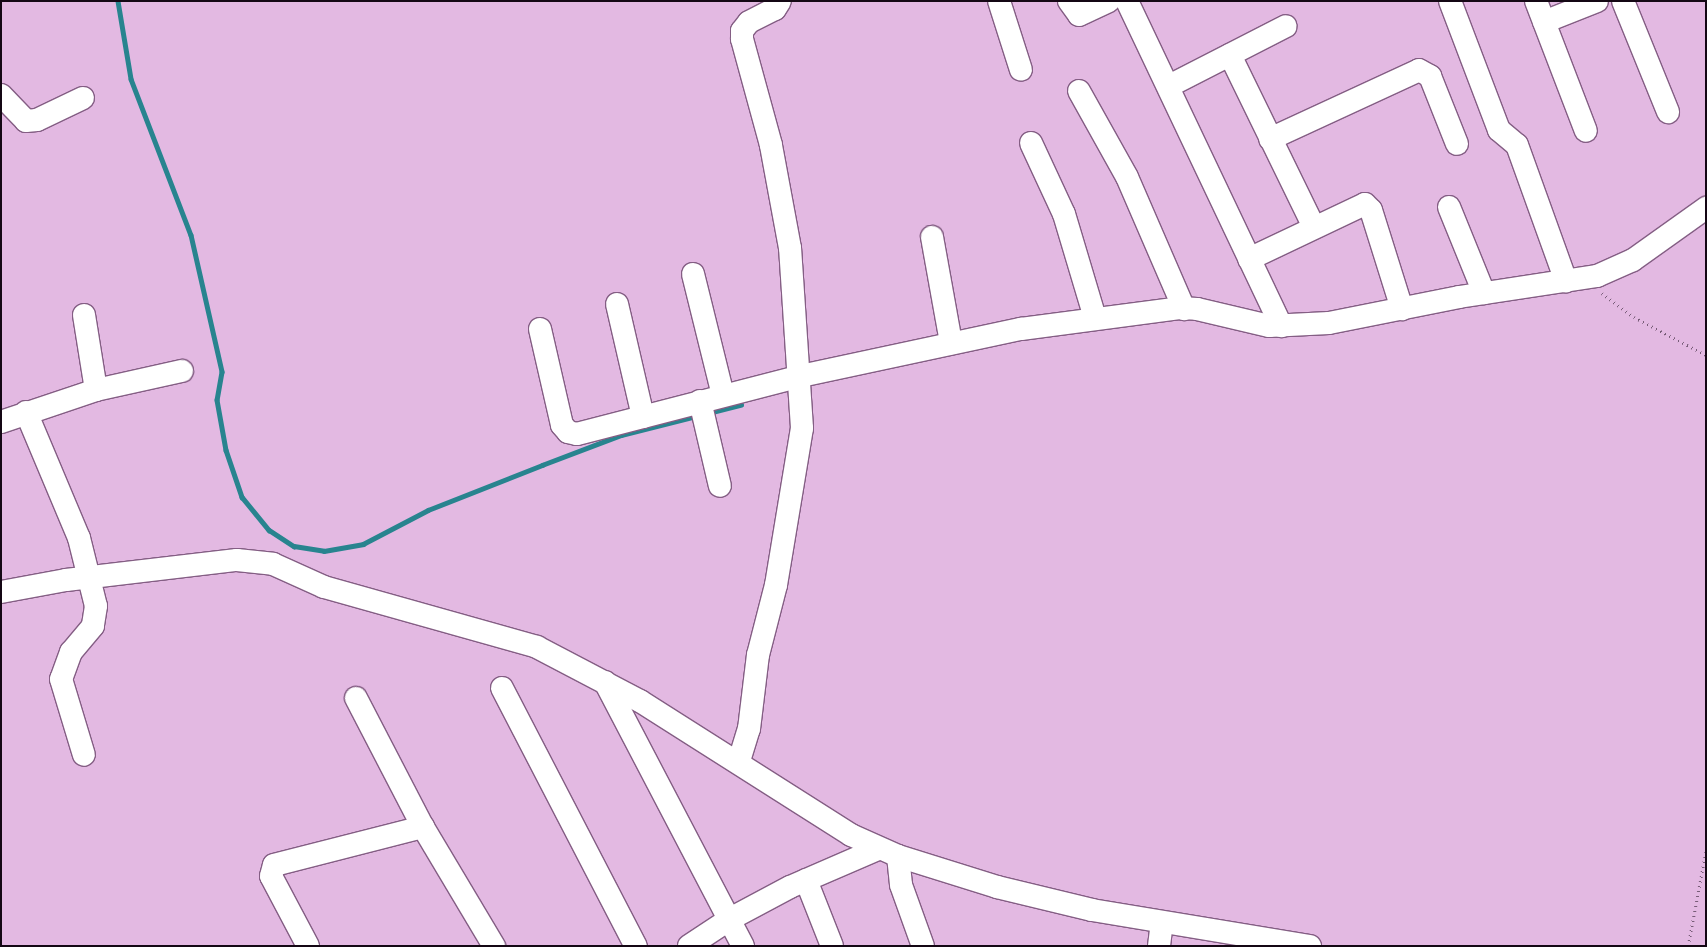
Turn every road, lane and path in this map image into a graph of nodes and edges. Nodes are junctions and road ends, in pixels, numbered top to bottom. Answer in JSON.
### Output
{"nodes":[{"id":1,"x":780,"y":1,"type":"edge"},
{"id":2,"x":999,"y":1,"type":"edge"},
{"id":3,"x":1069,"y":1,"type":"edge"},
{"id":4,"x":1109,"y":1,"type":"edge"},
{"id":5,"x":1126,"y":1,"type":"edge"},
{"id":6,"x":1450,"y":1,"type":"edge"},
{"id":7,"x":1536,"y":1,"type":"edge"},
{"id":8,"x":1597,"y":1,"type":"edge"},
{"id":9,"x":1623,"y":1,"type":"edge"},
{"id":10,"x":1544,"y":22,"type":"junction"},
{"id":11,"x":1286,"y":26,"type":"dead end"},
{"id":12,"x":1230,"y":55,"type":"junction"},
{"id":13,"x":1022,"y":70,"type":"dead end"},
{"id":14,"x":1169,"y":86,"type":"junction"},
{"id":15,"x":1079,"y":91,"type":"dead end"},
{"id":16,"x":1,"y":94,"type":"edge"},
{"id":17,"x":83,"y":98,"type":"dead end"},
{"id":18,"x":1668,"y":112,"type":"dead end"},
{"id":19,"x":1586,"y":131,"type":"dead end"},
{"id":20,"x":1270,"y":139,"type":"junction"},
{"id":21,"x":1031,"y":142,"type":"dead end"},
{"id":22,"x":1457,"y":144,"type":"dead end"},
{"id":23,"x":1449,"y":207,"type":"dead end"},
{"id":24,"x":1706,"y":208,"type":"edge"},
{"id":25,"x":1314,"y":227,"type":"junction"},
{"id":26,"x":932,"y":237,"type":"dead end"},
{"id":27,"x":1249,"y":259,"type":"junction"},
{"id":28,"x":693,"y":274,"type":"dead end"},
{"id":29,"x":1575,"y":279,"type":"junction"},
{"id":30,"x":1484,"y":293,"type":"junction"},
{"id":31,"x":617,"y":304,"type":"dead end"},
{"id":32,"x":1184,"y":308,"type":"junction"},
{"id":33,"x":1402,"y":310,"type":"junction"},
{"id":34,"x":84,"y":315,"type":"dead end"},
{"id":35,"x":1095,"y":318,"type":"junction"},
{"id":36,"x":1281,"y":326,"type":"junction"},
{"id":37,"x":540,"y":329,"type":"dead end"},
{"id":38,"x":951,"y":343,"type":"junction"},
{"id":39,"x":1706,"y":355,"type":"edge"},
{"id":40,"x":182,"y":371,"type":"dead end"},
{"id":41,"x":801,"y":376,"type":"junction"},
{"id":42,"x":96,"y":390,"type":"junction"},
{"id":43,"x":723,"y":395,"type":"junction"},
{"id":44,"x":702,"y":410,"type":"junction"},
{"id":45,"x":26,"y":412,"type":"junction"},
{"id":46,"x":642,"y":417,"type":"junction"},
{"id":47,"x":1,"y":422,"type":"edge"},
{"id":48,"x":720,"y":486,"type":"dead end"},
{"id":49,"x":90,"y":577,"type":"junction"},
{"id":50,"x":1,"y":592,"type":"edge"},
{"id":51,"x":605,"y":682,"type":"junction"},
{"id":52,"x":502,"y":688,"type":"dead end"},
{"id":53,"x":356,"y":698,"type":"dead end"},
{"id":54,"x":84,"y":755,"type":"dead end"},
{"id":55,"x":739,"y":761,"type":"junction"},
{"id":56,"x":423,"y":827,"type":"junction"},
{"id":57,"x":1706,"y":850,"type":"edge"},
{"id":58,"x":888,"y":853,"type":"junction"},
{"id":59,"x":806,"y":880,"type":"junction"},
{"id":60,"x":730,"y":919,"type":"junction"},
{"id":61,"x":1162,"y":923,"type":"junction"},
{"id":62,"x":308,"y":946,"type":"edge"},
{"id":63,"x":494,"y":946,"type":"edge"},
{"id":64,"x":636,"y":946,"type":"edge"},
{"id":65,"x":689,"y":946,"type":"edge"},
{"id":66,"x":743,"y":946,"type":"edge"},
{"id":67,"x":832,"y":946,"type":"edge"},
{"id":68,"x":923,"y":946,"type":"edge"},
{"id":69,"x":1159,"y":946,"type":"edge"},
{"id":70,"x":1310,"y":946,"type":"edge"},
{"id":71,"x":1688,"y":946,"type":"edge"}],
"edges":[{"from":1,"to":41,"type":"street"},
{"from":2,"to":13,"type":"street"},
{"from":3,"to":4,"type":"street"},
{"from":5,"to":14,"type":"street"},
{"from":6,"to":29,"type":"street"},
{"from":7,"to":10,"type":"street"},
{"from":8,"to":10,"type":"street"},
{"from":9,"to":18,"type":"street"},
{"from":10,"to":19,"type":"street"},
{"from":11,"to":12,"type":"street"},
{"from":12,"to":14,"type":"street"},
{"from":12,"to":20,"type":"street"},
{"from":14,"to":27,"type":"street"},
{"from":15,"to":32,"type":"street"},
{"from":16,"to":17,"type":"street"},
{"from":20,"to":22,"type":"street"},
{"from":20,"to":25,"type":"street"},
{"from":21,"to":35,"type":"street"},
{"from":23,"to":30,"type":"street"},
{"from":24,"to":29,"type":"street"},
{"from":25,"to":27,"type":"street"},
{"from":25,"to":33,"type":"street"},
{"from":26,"to":38,"type":"street"},
{"from":27,"to":36,"type":"street"},
{"from":28,"to":43,"type":"street"},
{"from":29,"to":30,"type":"street"},
{"from":29,"to":39,"type":"path"},
{"from":30,"to":33,"type":"street"},
{"from":31,"to":46,"type":"street"},
{"from":32,"to":35,"type":"street"},
{"from":32,"to":36,"type":"street"},
{"from":33,"to":36,"type":"street"},
{"from":34,"to":42,"type":"street"},
{"from":35,"to":38,"type":"street"},
{"from":37,"to":46,"type":"street"},
{"from":38,"to":41,"type":"street"},
{"from":40,"to":42,"type":"street"},
{"from":41,"to":43,"type":"street"},
{"from":41,"to":55,"type":"street"},
{"from":42,"to":45,"type":"street"},
{"from":43,"to":44,"type":"street"},
{"from":44,"to":46,"type":"street"},
{"from":44,"to":48,"type":"street"},
{"from":45,"to":47,"type":"street"},
{"from":45,"to":49,"type":"street"},
{"from":49,"to":50,"type":"street"},
{"from":49,"to":51,"type":"street"},
{"from":49,"to":54,"type":"street"},
{"from":51,"to":55,"type":"street"},
{"from":51,"to":60,"type":"street"},
{"from":52,"to":64,"type":"street"},
{"from":53,"to":56,"type":"street"},
{"from":55,"to":58,"type":"street"},
{"from":56,"to":62,"type":"street"},
{"from":56,"to":63,"type":"street"},
{"from":57,"to":71,"type":"path"},
{"from":58,"to":59,"type":"street"},
{"from":58,"to":61,"type":"street"},
{"from":58,"to":68,"type":"street"},
{"from":59,"to":60,"type":"street"},
{"from":59,"to":67,"type":"street"},
{"from":60,"to":65,"type":"street"},
{"from":60,"to":66,"type":"street"},
{"from":61,"to":69,"type":"street"},
{"from":61,"to":70,"type":"street"}]}
